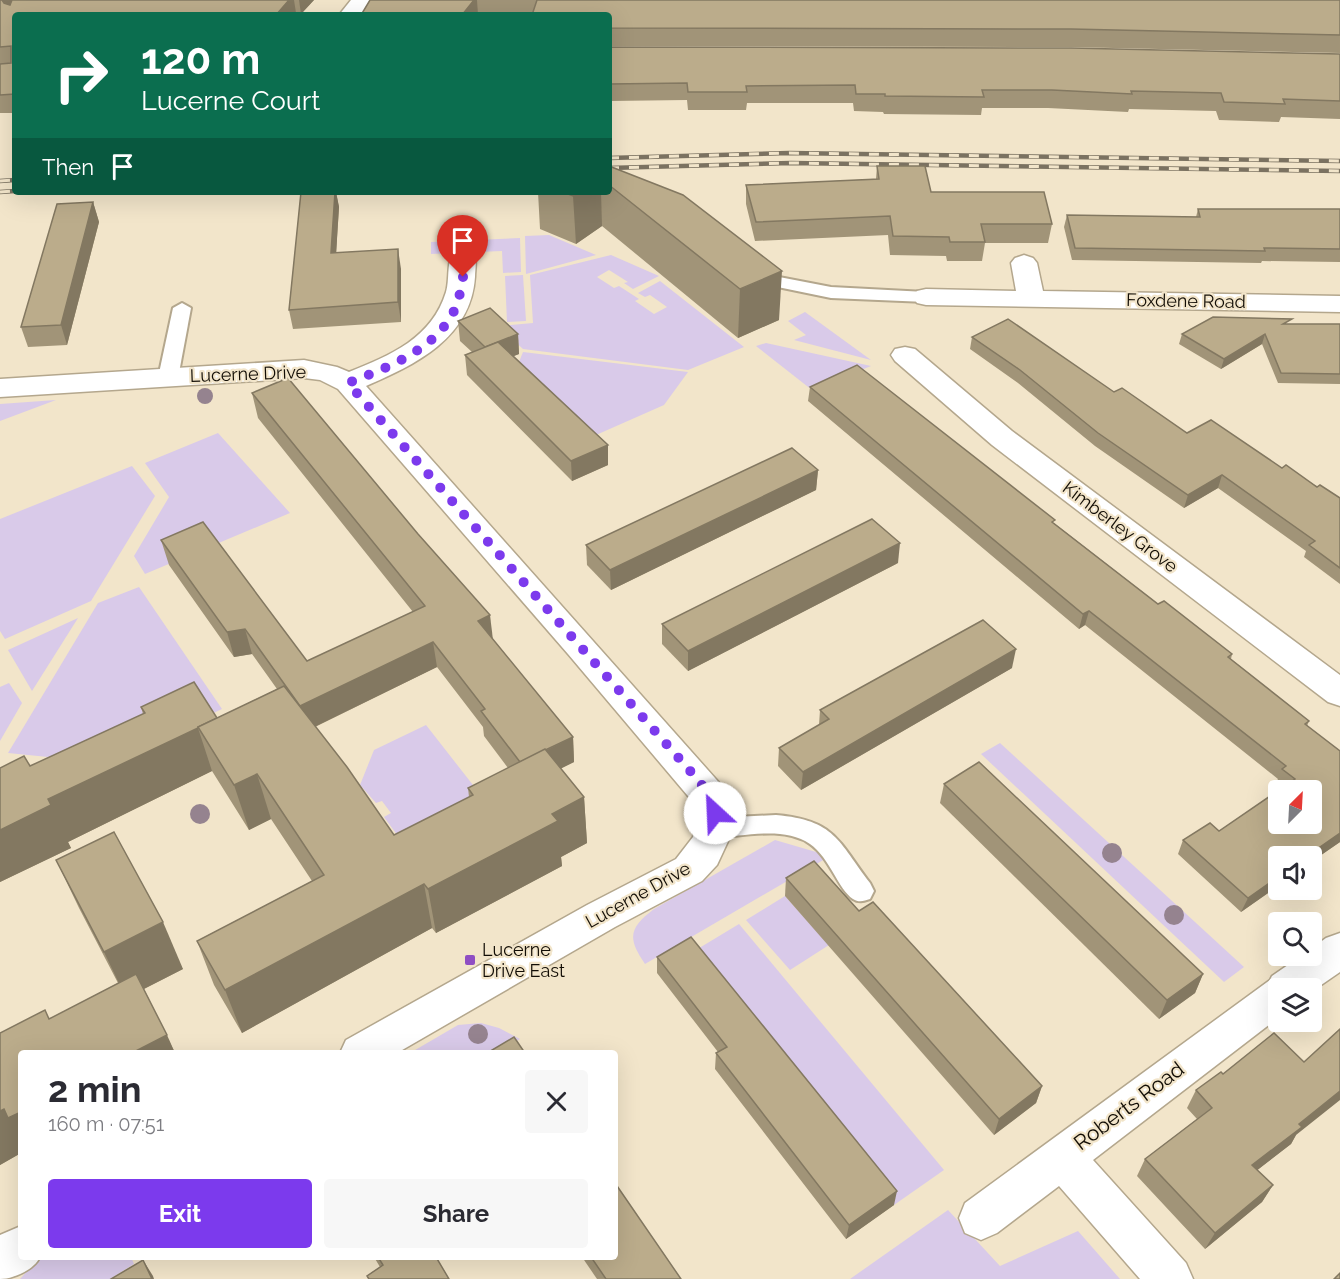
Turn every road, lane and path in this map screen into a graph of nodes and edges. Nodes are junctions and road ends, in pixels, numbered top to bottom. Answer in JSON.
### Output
{"nodes":[{"id":1,"x":362,"y":0,"type":"edge"},
{"id":2,"x":352,"y":12,"type":"edge"},
{"id":3,"x":463,"y":256,"type":"dead end"},
{"id":4,"x":1024,"y":263,"type":"dead end"},
{"id":5,"x":774,"y":282,"type":"dead end"},
{"id":6,"x":926,"y":297,"type":"joint"},
{"id":7,"x":1031,"y":299,"type":"junction"},
{"id":8,"x":1340,"y":304,"type":"edge"},
{"id":9,"x":182,"y":308,"type":"dead end"},
{"id":10,"x":905,"y":355,"type":"dead end"},
{"id":11,"x":168,"y":378,"type":"junction"},
{"id":12,"x":348,"y":383,"type":"junction"},
{"id":13,"x":0,"y":388,"type":"edge"},
{"id":14,"x":1340,"y":693,"type":"edge"},
{"id":15,"x":715,"y":828,"type":"junction"},
{"id":16,"x":861,"y":891,"type":"dead end"},
{"id":17,"x":1340,"y":950,"type":"edge"},
{"id":18,"x":1300,"y":978,"type":"edge"},
{"id":19,"x":1268,"y":1002,"type":"edge"},
{"id":20,"x":365,"y":1050,"type":"edge"},
{"id":21,"x":1061,"y":1156,"type":"junction"},
{"id":22,"x":981,"y":1218,"type":"dead end"},
{"id":23,"x":18,"y":1250,"type":"edge"},
{"id":24,"x":0,"y":1260,"type":"edge"},
{"id":25,"x":1170,"y":1279,"type":"edge"}],
"edges":[{"from":1,"to":2,"type":"street"},
{"from":3,"to":12,"type":"street"},
{"from":4,"to":7,"type":"street"},
{"from":5,"to":6,"type":"lane","name":"Foxdene Road"},
{"from":6,"to":7,"type":"street","name":"Foxdene Road"},
{"from":7,"to":8,"type":"street","name":"Foxdene Road"},
{"from":9,"to":11,"type":"lane"},
{"from":10,"to":14,"type":"street","name":"Kimberley Grove"},
{"from":11,"to":12,"type":"street","name":"Lucerne Drive"},
{"from":11,"to":13,"type":"street","name":"Lucerne Drive"},
{"from":12,"to":15,"type":"street","name":"Lucerne Drive"},
{"from":15,"to":16,"type":"lane"},
{"from":15,"to":20,"type":"street","name":"Lucerne Drive"},
{"from":17,"to":18,"type":"street"},
{"from":19,"to":21,"type":"street","name":"Roberts Road"},
{"from":21,"to":22,"type":"street","name":"Roberts Road"},
{"from":21,"to":25,"type":"street"},
{"from":23,"to":24,"type":"street"}]}
